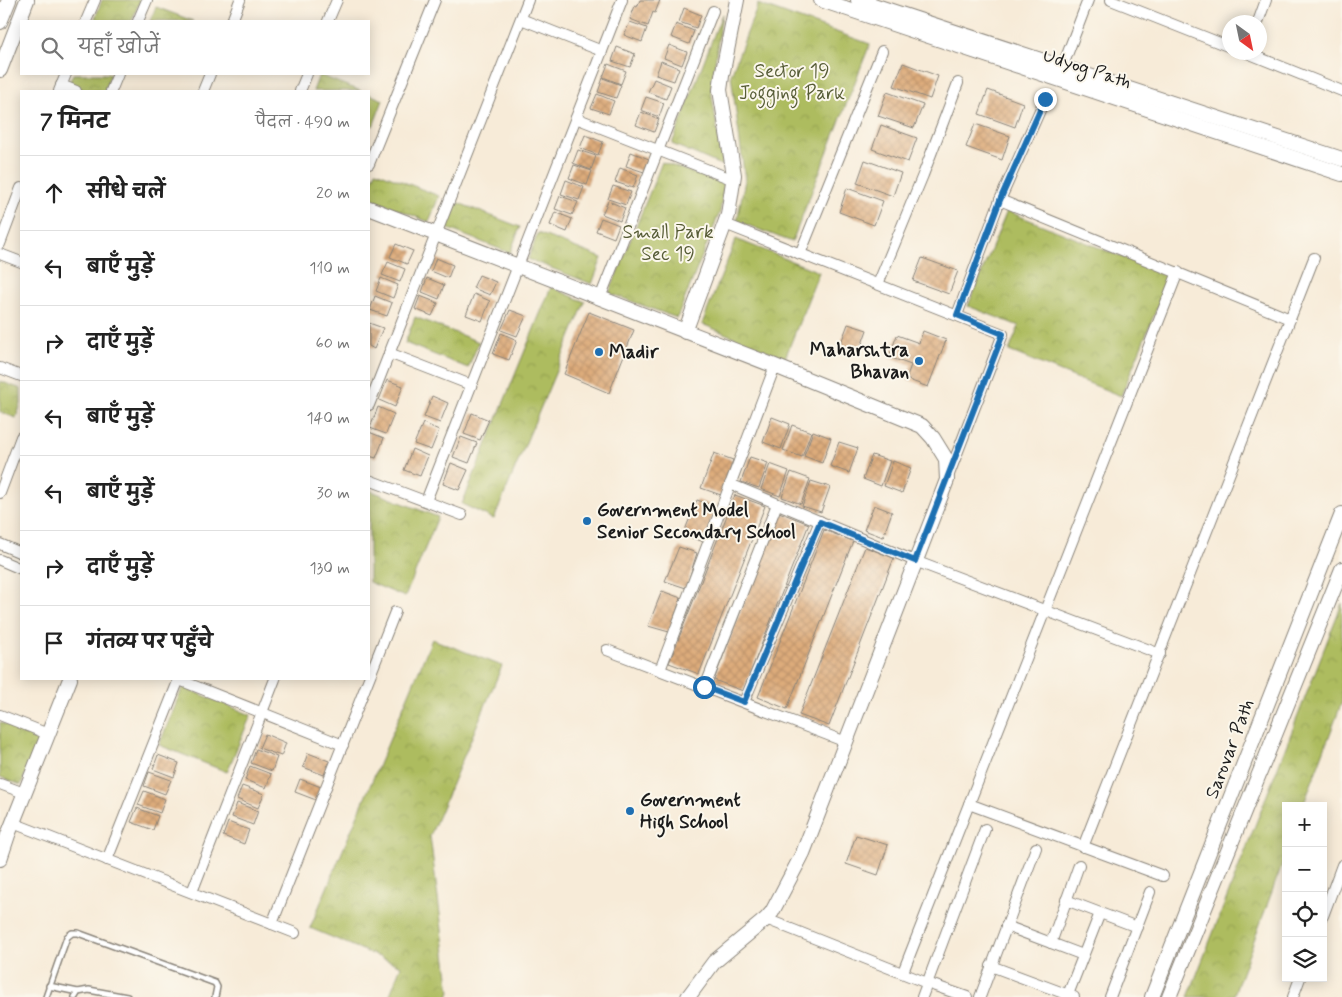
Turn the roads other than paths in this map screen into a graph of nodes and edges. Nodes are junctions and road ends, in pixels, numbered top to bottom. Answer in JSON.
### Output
{"nodes":[{"id":1,"x":9,"y":0,"type":"edge"},
{"id":2,"x":27,"y":0,"type":"edge"},
{"id":3,"x":95,"y":0,"type":"edge"},
{"id":4,"x":147,"y":0,"type":"edge"},
{"id":5,"x":240,"y":0,"type":"edge"},
{"id":6,"x":336,"y":0,"type":"edge"},
{"id":7,"x":435,"y":0,"type":"edge"},
{"id":8,"x":528,"y":0,"type":"edge"},
{"id":9,"x":622,"y":0,"type":"edge"},
{"id":10,"x":737,"y":0,"type":"edge"},
{"id":11,"x":821,"y":0,"type":"edge"},
{"id":12,"x":858,"y":0,"type":"edge"},
{"id":13,"x":1088,"y":0,"type":"edge"},
{"id":14,"x":1112,"y":0,"type":"edge"},
{"id":15,"x":1266,"y":0,"type":"edge"},
{"id":16,"x":713,"y":11,"type":"dead end"},
{"id":17,"x":1261,"y":15,"type":"edge"},
{"id":18,"x":521,"y":19,"type":"junction"},
{"id":19,"x":86,"y":20,"type":"edge"},
{"id":20,"x":138,"y":20,"type":"edge"},
{"id":21,"x":232,"y":20,"type":"edge"},
{"id":22,"x":328,"y":20,"type":"edge"},
{"id":23,"x":0,"y":22,"type":"edge"},
{"id":24,"x":1222,"y":43,"type":"edge"},
{"id":25,"x":602,"y":51,"type":"junction"},
{"id":26,"x":882,"y":51,"type":"dead end"},
{"id":27,"x":1263,"y":60,"type":"edge"},
{"id":28,"x":1062,"y":68,"type":"junction"},
{"id":29,"x":0,"y":70,"type":"edge"},
{"id":30,"x":66,"y":75,"type":"edge"},
{"id":31,"x":118,"y":75,"type":"edge"},
{"id":32,"x":210,"y":75,"type":"edge"},
{"id":33,"x":307,"y":75,"type":"edge"},
{"id":34,"x":958,"y":83,"type":"dead end"},
{"id":35,"x":60,"y":88,"type":"edge"},
{"id":36,"x":111,"y":90,"type":"edge"},
{"id":37,"x":203,"y":90,"type":"edge"},
{"id":38,"x":300,"y":90,"type":"edge"},
{"id":39,"x":1342,"y":90,"type":"edge"},
{"id":40,"x":1045,"y":99,"type":"dead end"},
{"id":41,"x":576,"y":118,"type":"junction"},
{"id":42,"x":658,"y":150,"type":"junction"},
{"id":43,"x":1342,"y":158,"type":"edge"},
{"id":44,"x":370,"y":162,"type":"edge"},
{"id":45,"x":1342,"y":174,"type":"edge"},
{"id":46,"x":734,"y":180,"type":"junction"},
{"id":47,"x":20,"y":191,"type":"edge"},
{"id":48,"x":1000,"y":200,"type":"junction"},
{"id":49,"x":370,"y":208,"type":"edge"},
{"id":50,"x":725,"y":224,"type":"junction"},
{"id":51,"x":436,"y":235,"type":"junction"},
{"id":52,"x":0,"y":244,"type":"edge"},
{"id":53,"x":0,"y":254,"type":"edge"},
{"id":54,"x":800,"y":254,"type":"junction"},
{"id":55,"x":1314,"y":258,"type":"dead end"},
{"id":56,"x":20,"y":262,"type":"edge"},
{"id":57,"x":517,"y":266,"type":"junction"},
{"id":58,"x":1178,"y":272,"type":"junction"},
{"id":59,"x":878,"y":284,"type":"junction"},
{"id":60,"x":600,"y":298,"type":"junction"},
{"id":61,"x":957,"y":315,"type":"junction"},
{"id":62,"x":1290,"y":319,"type":"junction"},
{"id":63,"x":686,"y":332,"type":"junction"},
{"id":64,"x":389,"y":353,"type":"junction"},
{"id":65,"x":775,"y":366,"type":"junction"},
{"id":66,"x":0,"y":368,"type":"edge"},
{"id":67,"x":20,"y":376,"type":"edge"},
{"id":68,"x":471,"y":385,"type":"junction"},
{"id":69,"x":372,"y":389,"type":"edge"},
{"id":70,"x":20,"y":440,"type":"edge"},
{"id":71,"x":370,"y":480,"type":"edge"},
{"id":72,"x":947,"y":480,"type":"junction"},
{"id":73,"x":730,"y":484,"type":"junction"},
{"id":74,"x":0,"y":493,"type":"edge"},
{"id":75,"x":426,"y":501,"type":"junction"},
{"id":76,"x":777,"y":504,"type":"junction"},
{"id":77,"x":1342,"y":514,"type":"edge"},
{"id":78,"x":462,"y":515,"type":"dead end"},
{"id":79,"x":820,"y":522,"type":"junction"},
{"id":80,"x":0,"y":544,"type":"edge"},
{"id":81,"x":20,"y":553,"type":"edge"},
{"id":82,"x":0,"y":560,"type":"edge"},
{"id":83,"x":915,"y":561,"type":"junction"},
{"id":84,"x":20,"y":569,"type":"edge"},
{"id":85,"x":1342,"y":569,"type":"edge"},
{"id":86,"x":1045,"y":610,"type":"junction"},
{"id":87,"x":395,"y":612,"type":"dead end"},
{"id":88,"x":606,"y":650,"type":"dead end"},
{"id":89,"x":1160,"y":654,"type":"junction"},
{"id":90,"x":660,"y":670,"type":"junction"},
{"id":91,"x":370,"y":676,"type":"edge"},
{"id":92,"x":70,"y":680,"type":"edge"},
{"id":93,"x":178,"y":680,"type":"edge"},
{"id":94,"x":180,"y":680,"type":"edge"},
{"id":95,"x":275,"y":680,"type":"edge"},
{"id":96,"x":368,"y":680,"type":"edge"},
{"id":97,"x":704,"y":687,"type":"junction"},
{"id":98,"x":744,"y":702,"type":"junction"},
{"id":99,"x":262,"y":713,"type":"junction"},
{"id":100,"x":0,"y":715,"type":"edge"},
{"id":101,"x":48,"y":734,"type":"junction"},
{"id":102,"x":846,"y":742,"type":"junction"},
{"id":103,"x":343,"y":745,"type":"junction"},
{"id":104,"x":0,"y":784,"type":"edge"},
{"id":105,"x":24,"y":793,"type":"junction"},
{"id":106,"x":969,"y":804,"type":"junction"},
{"id":107,"x":13,"y":823,"type":"junction"},
{"id":108,"x":985,"y":829,"type":"dead end"},
{"id":109,"x":1083,"y":847,"type":"junction"},
{"id":110,"x":1036,"y":848,"type":"dead end"},
{"id":111,"x":0,"y":859,"type":"edge"},
{"id":112,"x":108,"y":860,"type":"junction"},
{"id":113,"x":1079,"y":865,"type":"dead end"},
{"id":114,"x":1342,"y":865,"type":"edge"},
{"id":115,"x":1163,"y":876,"type":"dead end"},
{"id":116,"x":192,"y":892,"type":"junction"},
{"id":117,"x":1150,"y":892,"type":"dead end"},
{"id":118,"x":1066,"y":900,"type":"junction"},
{"id":119,"x":1327,"y":905,"type":"edge"},
{"id":120,"x":1100,"y":913,"type":"junction"},
{"id":121,"x":766,"y":919,"type":"junction"},
{"id":122,"x":272,"y":924,"type":"junction"},
{"id":123,"x":1006,"y":926,"type":"junction"},
{"id":124,"x":1137,"y":927,"type":"junction"},
{"id":125,"x":295,"y":933,"type":"dead end"},
{"id":126,"x":1051,"y":943,"type":"junction"},
{"id":127,"x":1083,"y":955,"type":"junction"},
{"id":128,"x":991,"y":966,"type":"junction"},
{"id":129,"x":903,"y":972,"type":"junction"},
{"id":130,"x":1299,"y":982,"type":"edge"},
{"id":131,"x":927,"y":983,"type":"junction"},
{"id":132,"x":50,"y":986,"type":"junction"},
{"id":133,"x":77,"y":994,"type":"edge"},
{"id":134,"x":1070,"y":996,"type":"edge"},
{"id":135,"x":46,"y":997,"type":"edge"},
{"id":136,"x":127,"y":997,"type":"edge"},
{"id":137,"x":215,"y":997,"type":"edge"},
{"id":138,"x":688,"y":997,"type":"edge"},
{"id":139,"x":922,"y":997,"type":"edge"},
{"id":140,"x":967,"y":997,"type":"edge"},
{"id":141,"x":980,"y":997,"type":"edge"},
{"id":142,"x":1110,"y":997,"type":"edge"},
{"id":143,"x":1152,"y":997,"type":"edge"},
{"id":144,"x":1170,"y":997,"type":"edge"},
{"id":145,"x":1293,"y":997,"type":"edge"}],
"edges":[{"from":1,"to":23,"type":"main road"},
{"from":2,"to":29,"type":"main road"},
{"from":3,"to":19,"type":"street"},
{"from":4,"to":20,"type":"street"},
{"from":5,"to":21,"type":"street"},
{"from":6,"to":22,"type":"street"},
{"from":7,"to":44,"type":"street"},
{"from":8,"to":18,"type":"street"},
{"from":9,"to":25,"type":"street"},
{"from":10,"to":46,"type":"main road"},
{"from":11,"to":45,"type":"main road","name":"Udyog Path"},
{"from":12,"to":28,"type":"main road","name":"Udyog Path"},
{"from":13,"to":28,"type":"street"},
{"from":14,"to":24,"type":"street"},
{"from":15,"to":17,"type":"street"},
{"from":16,"to":42,"type":"street"},
{"from":18,"to":25,"type":"street"},
{"from":18,"to":51,"type":"street"},
{"from":25,"to":41,"type":"street"},
{"from":26,"to":54,"type":"street"},
{"from":27,"to":39,"type":"street"},
{"from":28,"to":43,"type":"main road","name":"Udyog Path"},
{"from":30,"to":35,"type":"street"},
{"from":31,"to":36,"type":"street"},
{"from":32,"to":37,"type":"street"},
{"from":33,"to":38,"type":"street"},
{"from":34,"to":59,"type":"street"},
{"from":40,"to":48,"type":"street"},
{"from":41,"to":42,"type":"street"},
{"from":41,"to":57,"type":"street"},
{"from":42,"to":46,"type":"street"},
{"from":42,"to":60,"type":"street"},
{"from":46,"to":50,"type":"main road"},
{"from":47,"to":52,"type":"street"},
{"from":48,"to":58,"type":"street"},
{"from":48,"to":61,"type":"street"},
{"from":49,"to":51,"type":"main road"},
{"from":50,"to":54,"type":"street"},
{"from":50,"to":63,"type":"main road"},
{"from":51,"to":57,"type":"main road"},
{"from":51,"to":64,"type":"street"},
{"from":53,"to":56,"type":"street"},
{"from":54,"to":59,"type":"street"},
{"from":55,"to":62,"type":"street"},
{"from":57,"to":60,"type":"main road"},
{"from":57,"to":68,"type":"street"},
{"from":58,"to":62,"type":"street"},
{"from":58,"to":86,"type":"street"},
{"from":59,"to":61,"type":"street"},
{"from":60,"to":63,"type":"main road"},
{"from":61,"to":72,"type":"street"},
{"from":62,"to":89,"type":"street"},
{"from":63,"to":65,"type":"main road"},
{"from":64,"to":68,"type":"street"},
{"from":64,"to":69,"type":"street"},
{"from":65,"to":72,"type":"main road"},
{"from":65,"to":73,"type":"street"},
{"from":66,"to":67,"type":"street"},
{"from":68,"to":75,"type":"street"},
{"from":70,"to":74,"type":"street"},
{"from":71,"to":75,"type":"street"},
{"from":72,"to":83,"type":"main road"},
{"from":73,"to":76,"type":"street"},
{"from":73,"to":90,"type":"street"},
{"from":75,"to":78,"type":"street"},
{"from":76,"to":79,"type":"street"},
{"from":76,"to":97,"type":"street"},
{"from":77,"to":143,"type":"main road","name":"Sarovar Path"},
{"from":79,"to":83,"type":"street"},
{"from":79,"to":98,"type":"street"},
{"from":80,"to":81,"type":"street"},
{"from":82,"to":84,"type":"street"},
{"from":83,"to":86,"type":"street"},
{"from":83,"to":102,"type":"main road"},
{"from":85,"to":144,"type":"main road","name":"Sarovar Path"},
{"from":86,"to":89,"type":"street"},
{"from":86,"to":106,"type":"street"},
{"from":87,"to":91,"type":"street"},
{"from":88,"to":90,"type":"street"},
{"from":89,"to":109,"type":"street"},
{"from":90,"to":97,"type":"street"},
{"from":92,"to":101,"type":"main road"},
{"from":93,"to":112,"type":"street"},
{"from":94,"to":99,"type":"street"},
{"from":95,"to":99,"type":"street"},
{"from":96,"to":103,"type":"street"},
{"from":97,"to":98,"type":"street"},
{"from":98,"to":102,"type":"street"},
{"from":99,"to":103,"type":"street"},
{"from":99,"to":116,"type":"street"},
{"from":100,"to":101,"type":"street"},
{"from":101,"to":105,"type":"main road"},
{"from":102,"to":121,"type":"main road"},
{"from":103,"to":122,"type":"street"},
{"from":104,"to":105,"type":"street"},
{"from":105,"to":107,"type":"main road"},
{"from":106,"to":109,"type":"street"},
{"from":106,"to":129,"type":"street"},
{"from":107,"to":111,"type":"main road"},
{"from":107,"to":112,"type":"street"},
{"from":108,"to":131,"type":"street"},
{"from":109,"to":115,"type":"street"},
{"from":110,"to":123,"type":"street"},
{"from":112,"to":116,"type":"street"},
{"from":113,"to":118,"type":"street"},
{"from":114,"to":119,"type":"street"},
{"from":116,"to":122,"type":"street"},
{"from":117,"to":124,"type":"street"},
{"from":118,"to":120,"type":"street"},
{"from":118,"to":126,"type":"street"},
{"from":120,"to":124,"type":"street"},
{"from":120,"to":127,"type":"street"},
{"from":121,"to":129,"type":"street"},
{"from":121,"to":138,"type":"main road"},
{"from":122,"to":125,"type":"street"},
{"from":123,"to":126,"type":"street"},
{"from":123,"to":128,"type":"street"},
{"from":124,"to":142,"type":"street"},
{"from":126,"to":127,"type":"street"},
{"from":127,"to":134,"type":"street"},
{"from":128,"to":134,"type":"street"},
{"from":128,"to":141,"type":"street"},
{"from":129,"to":131,"type":"street"},
{"from":130,"to":145,"type":"street"},
{"from":131,"to":139,"type":"street"},
{"from":131,"to":140,"type":"street"},
{"from":132,"to":133,"type":"lane"},
{"from":132,"to":135,"type":"lane"},
{"from":132,"to":137,"type":"lane"},
{"from":133,"to":136,"type":"lane"}]}
